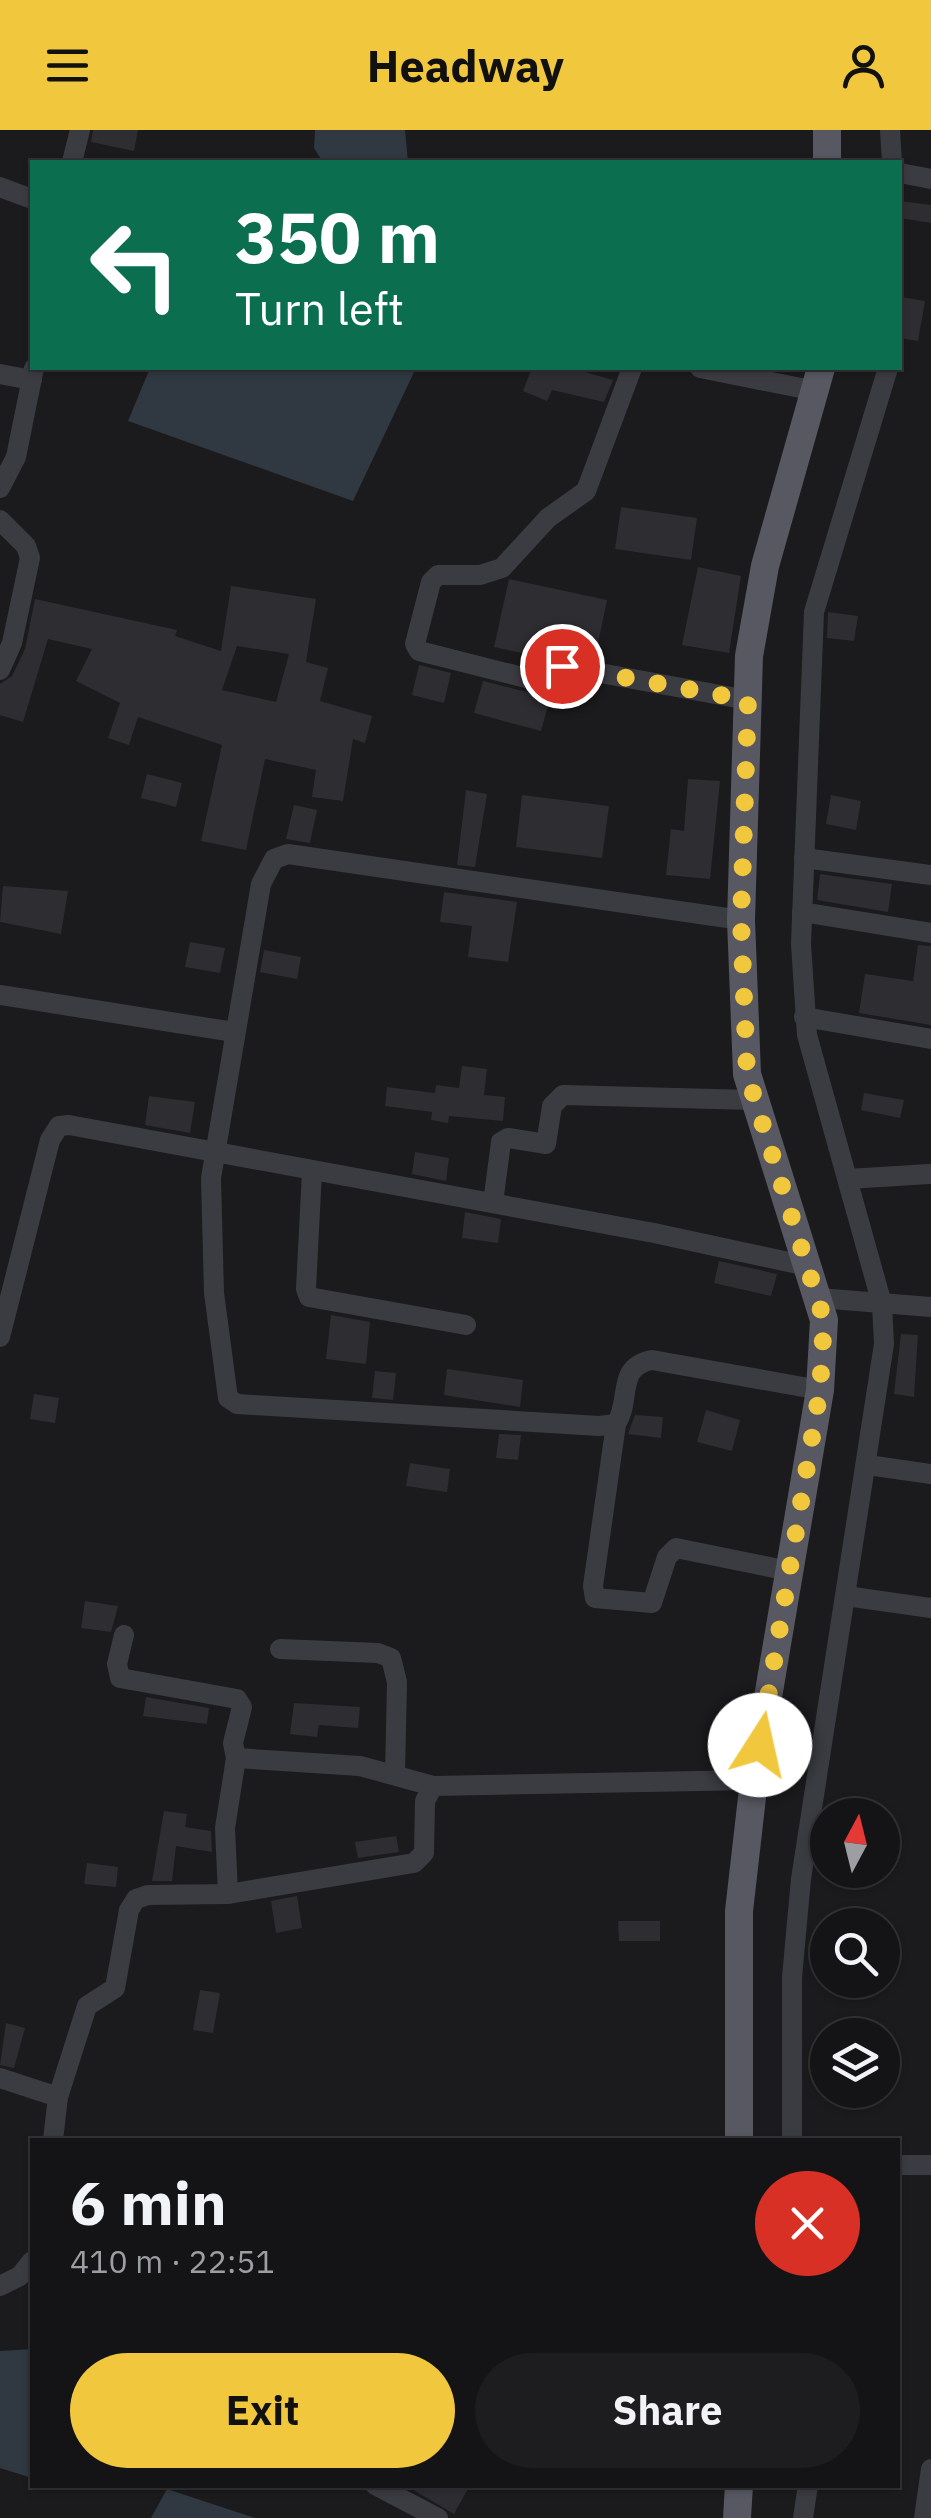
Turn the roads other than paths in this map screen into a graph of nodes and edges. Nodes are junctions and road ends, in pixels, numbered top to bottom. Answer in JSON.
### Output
{"nodes":[{"id":1,"x":80,"y":130,"type":"edge"},
{"id":2,"x":827,"y":130,"type":"edge"},
{"id":3,"x":890,"y":130,"type":"edge"},
{"id":4,"x":72,"y":160,"type":"edge"},
{"id":5,"x":827,"y":160,"type":"edge"},
{"id":6,"x":892,"y":160,"type":"edge"},
{"id":7,"x":902,"y":173,"type":"edge"},
{"id":8,"x":931,"y":180,"type":"edge"},
{"id":9,"x":0,"y":187,"type":"edge"},
{"id":10,"x":30,"y":199,"type":"edge"},
{"id":11,"x":631,"y":370,"type":"edge"},
{"id":12,"x":713,"y":370,"type":"edge"},
{"id":13,"x":887,"y":370,"type":"edge"},
{"id":14,"x":0,"y":374,"type":"edge"},
{"id":15,"x":33,"y":374,"type":"edge"},
{"id":16,"x":818,"y":379,"type":"edge"},
{"id":17,"x":0,"y":488,"type":"edge"},
{"id":18,"x":0,"y":520,"type":"edge"},
{"id":19,"x":0,"y":670,"type":"edge"},
{"id":20,"x":748,"y":700,"type":"junction"},
{"id":21,"x":804,"y":858,"type":"junction"},
{"id":22,"x":931,"y":875,"type":"edge"},
{"id":23,"x":802,"y":912,"type":"junction"},
{"id":24,"x":741,"y":920,"type":"junction"},
{"id":25,"x":931,"y":934,"type":"edge"},
{"id":26,"x":0,"y":996,"type":"edge"},
{"id":27,"x":804,"y":1017,"type":"junction"},
{"id":28,"x":234,"y":1032,"type":"junction"},
{"id":29,"x":931,"y":1040,"type":"edge"},
{"id":30,"x":753,"y":1100,"type":"junction"},
{"id":31,"x":215,"y":1150,"type":"junction"},
{"id":32,"x":312,"y":1172,"type":"junction"},
{"id":33,"x":929,"y":1174,"type":"edge"},
{"id":34,"x":848,"y":1179,"type":"junction"},
{"id":35,"x":493,"y":1203,"type":"junction"},
{"id":36,"x":807,"y":1266,"type":"junction"},
{"id":37,"x":819,"y":1298,"type":"junction"},
{"id":38,"x":869,"y":1301,"type":"junction"},
{"id":39,"x":931,"y":1307,"type":"edge"},
{"id":40,"x":466,"y":1325,"type":"dead end"},
{"id":41,"x":0,"y":1337,"type":"edge"},
{"id":42,"x":820,"y":1390,"type":"junction"},
{"id":43,"x":616,"y":1424,"type":"junction"},
{"id":44,"x":868,"y":1465,"type":"junction"},
{"id":45,"x":931,"y":1474,"type":"edge"},
{"id":46,"x":789,"y":1572,"type":"junction"},
{"id":47,"x":846,"y":1596,"type":"junction"},
{"id":48,"x":931,"y":1608,"type":"edge"},
{"id":49,"x":124,"y":1635,"type":"dead end"},
{"id":50,"x":280,"y":1649,"type":"dead end"},
{"id":51,"x":236,"y":1758,"type":"junction"},
{"id":52,"x":395,"y":1774,"type":"junction"},
{"id":53,"x":754,"y":1780,"type":"junction"},
{"id":54,"x":433,"y":1786,"type":"junction"},
{"id":55,"x":228,"y":1894,"type":"junction"},
{"id":56,"x":0,"y":2078,"type":"edge"},
{"id":57,"x":58,"y":2097,"type":"junction"},
{"id":58,"x":53,"y":2138,"type":"edge"},
{"id":59,"x":738,"y":2138,"type":"edge"},
{"id":60,"x":792,"y":2138,"type":"edge"},
{"id":61,"x":931,"y":2164,"type":"edge"},
{"id":62,"x":900,"y":2165,"type":"edge"},
{"id":63,"x":30,"y":2264,"type":"edge"},
{"id":64,"x":0,"y":2286,"type":"edge"},
{"id":65,"x":931,"y":2468,"type":"edge"},
{"id":66,"x":381,"y":2488,"type":"edge"},
{"id":67,"x":739,"y":2488,"type":"edge"},
{"id":68,"x":808,"y":2488,"type":"edge"},
{"id":69,"x":438,"y":2518,"type":"edge"},
{"id":70,"x":738,"y":2518,"type":"edge"},
{"id":71,"x":803,"y":2518,"type":"edge"},
{"id":72,"x":924,"y":2518,"type":"edge"}],
"edges":[{"from":1,"to":4,"type":"street"},
{"from":2,"to":5,"type":"main road"},
{"from":3,"to":6,"type":"street"},
{"from":7,"to":8,"type":"street"},
{"from":9,"to":10,"type":"street"},
{"from":11,"to":20,"type":"street"},
{"from":12,"to":16,"type":"street"},
{"from":13,"to":21,"type":"street"},
{"from":14,"to":15,"type":"street"},
{"from":15,"to":17,"type":"street"},
{"from":16,"to":20,"type":"main road"},
{"from":18,"to":19,"type":"street"},
{"from":20,"to":24,"type":"main road"},
{"from":21,"to":22,"type":"street"},
{"from":21,"to":23,"type":"street"},
{"from":23,"to":25,"type":"street"},
{"from":23,"to":27,"type":"street"},
{"from":24,"to":28,"type":"street"},
{"from":24,"to":30,"type":"main road"},
{"from":26,"to":28,"type":"street"},
{"from":27,"to":29,"type":"street"},
{"from":27,"to":34,"type":"street"},
{"from":28,"to":31,"type":"street"},
{"from":30,"to":35,"type":"street"},
{"from":30,"to":36,"type":"main road"},
{"from":31,"to":32,"type":"street"},
{"from":31,"to":41,"type":"street"},
{"from":31,"to":43,"type":"street"},
{"from":32,"to":35,"type":"street"},
{"from":32,"to":40,"type":"street"},
{"from":33,"to":34,"type":"street"},
{"from":34,"to":38,"type":"street"},
{"from":35,"to":36,"type":"street"},
{"from":36,"to":37,"type":"main road"},
{"from":37,"to":38,"type":"street"},
{"from":37,"to":42,"type":"main road"},
{"from":38,"to":39,"type":"street"},
{"from":38,"to":44,"type":"street"},
{"from":42,"to":43,"type":"street"},
{"from":42,"to":46,"type":"main road"},
{"from":43,"to":46,"type":"street"},
{"from":44,"to":45,"type":"street"},
{"from":44,"to":47,"type":"street"},
{"from":46,"to":53,"type":"main road"},
{"from":47,"to":48,"type":"street"},
{"from":47,"to":60,"type":"street"},
{"from":49,"to":51,"type":"street"},
{"from":50,"to":52,"type":"street"},
{"from":51,"to":52,"type":"street"},
{"from":51,"to":55,"type":"street"},
{"from":52,"to":54,"type":"street"},
{"from":53,"to":54,"type":"street"},
{"from":53,"to":59,"type":"main road"},
{"from":54,"to":55,"type":"street"},
{"from":55,"to":57,"type":"street"},
{"from":56,"to":57,"type":"street"},
{"from":57,"to":58,"type":"street"},
{"from":61,"to":62,"type":"street"},
{"from":63,"to":64,"type":"street"},
{"from":65,"to":72,"type":"street"},
{"from":66,"to":69,"type":"street"},
{"from":67,"to":70,"type":"main road"},
{"from":68,"to":71,"type":"street"}]}
